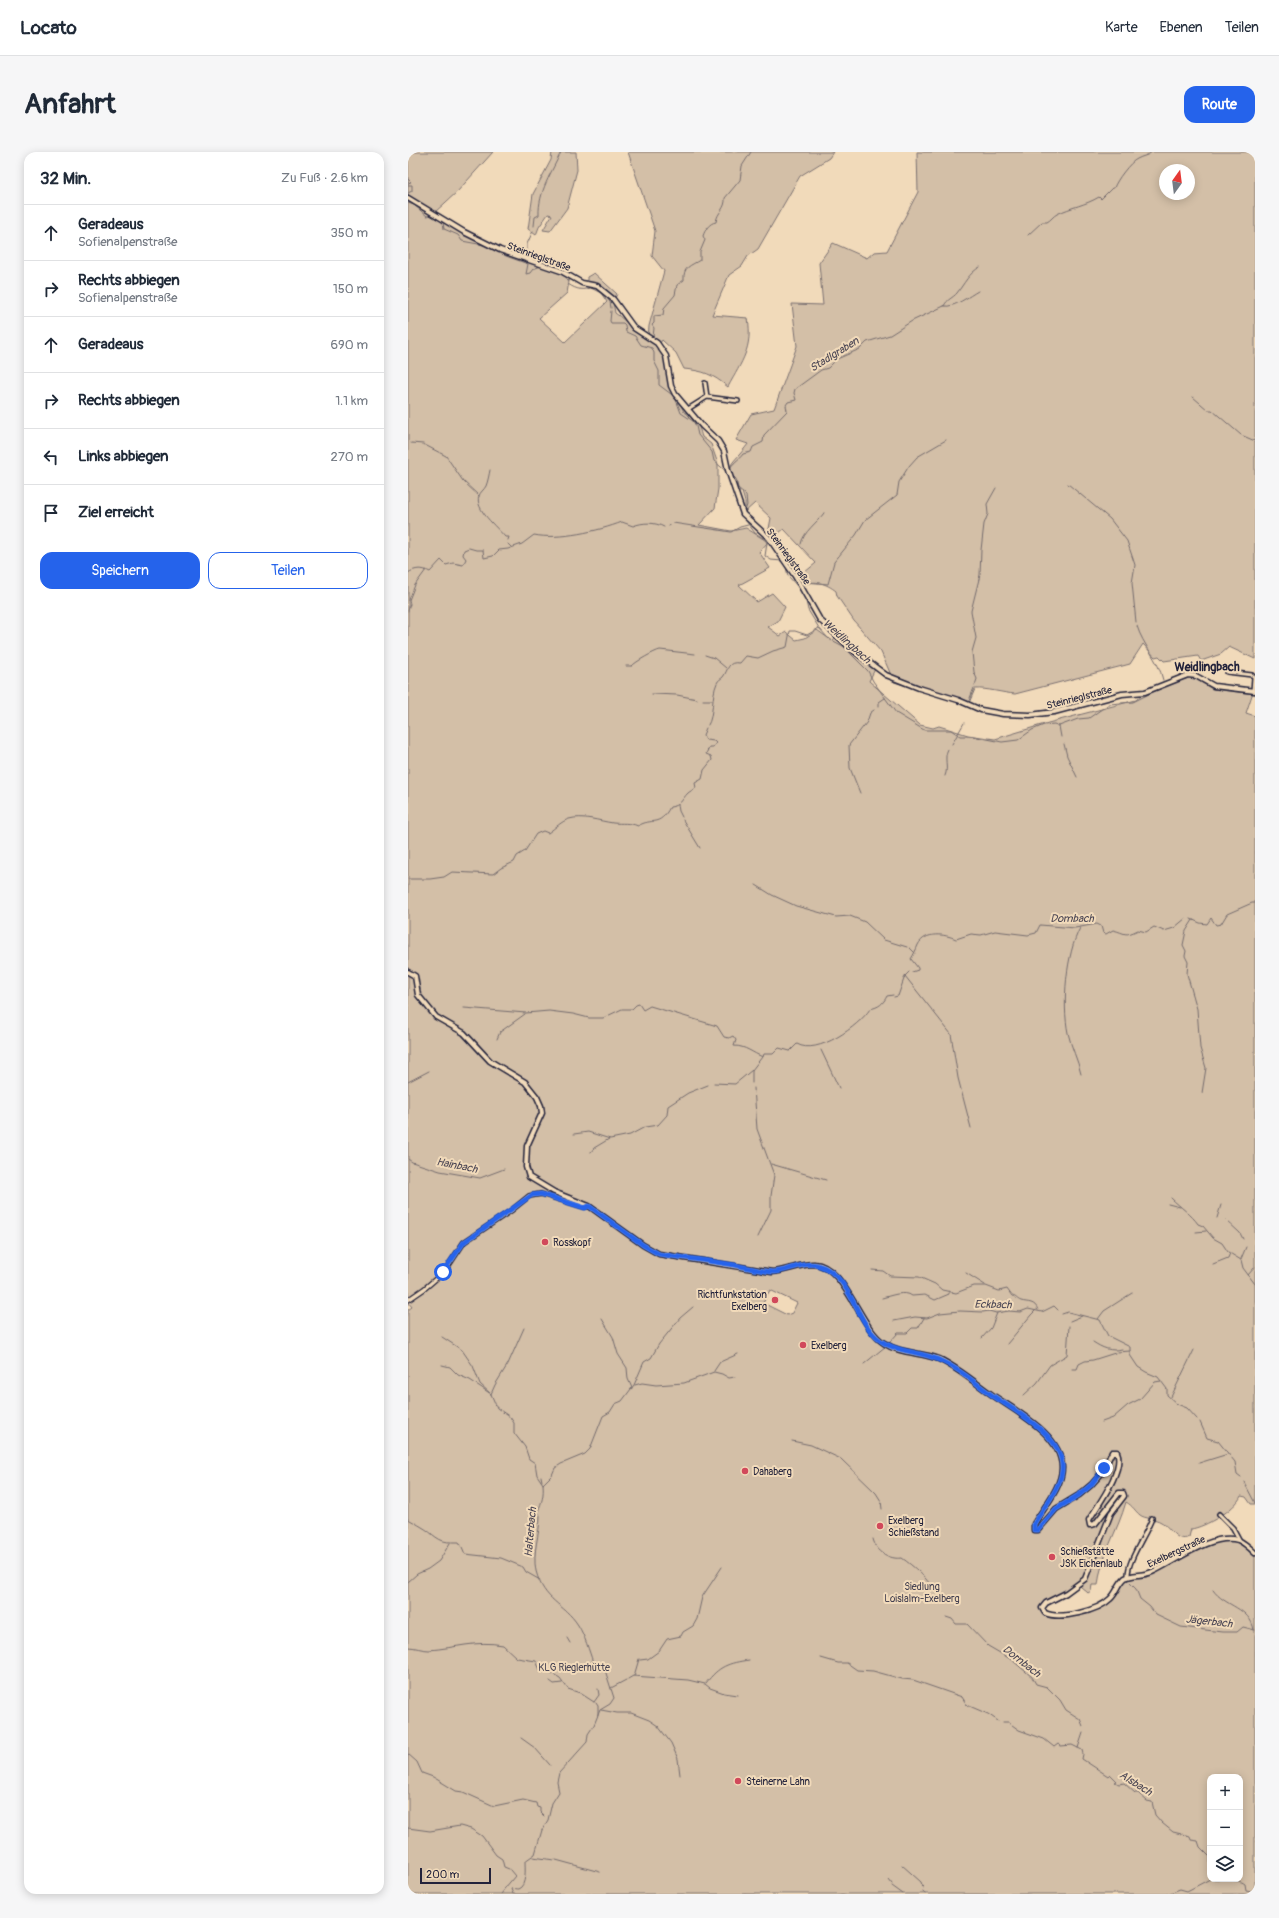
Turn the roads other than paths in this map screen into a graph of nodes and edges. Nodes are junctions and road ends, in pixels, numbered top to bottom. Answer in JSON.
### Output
{"nodes":[{"id":1,"x":408,"y":198,"type":"edge"},
{"id":2,"x":705,"y":383,"type":"dead end"},
{"id":3,"x":707,"y":397,"type":"junction"},
{"id":4,"x":738,"y":401,"type":"dead end"},
{"id":5,"x":688,"y":409,"type":"junction"},
{"id":6,"x":1227,"y":672,"type":"dead end"},
{"id":7,"x":1254,"y":691,"type":"edge"},
{"id":8,"x":408,"y":972,"type":"edge"},
{"id":9,"x":589,"y":1206,"type":"junction"},
{"id":10,"x":408,"y":1300,"type":"edge"},
{"id":11,"x":1219,"y":1514,"type":"dead end"},
{"id":12,"x":1152,"y":1518,"type":"dead end"},
{"id":13,"x":1240,"y":1541,"type":"junction"},
{"id":14,"x":1255,"y":1553,"type":"edge"},
{"id":15,"x":1128,"y":1577,"type":"junction"}],
"edges":[{"from":1,"to":5,"type":"main road","name":"Steinrieglstraße"},
{"from":2,"to":3,"type":"street"},
{"from":3,"to":4,"type":"street"},
{"from":3,"to":5,"type":"street"},
{"from":5,"to":7,"type":"main road","name":"Steinrieglstraße"},
{"from":6,"to":7,"type":"street"},
{"from":8,"to":9,"type":"main road"},
{"from":9,"to":10,"type":"street"},
{"from":9,"to":15,"type":"main road"},
{"from":11,"to":13,"type":"street"},
{"from":12,"to":15,"type":"street"},
{"from":13,"to":14,"type":"main road"},
{"from":13,"to":15,"type":"main road","name":"Exelbergstraße"}]}
